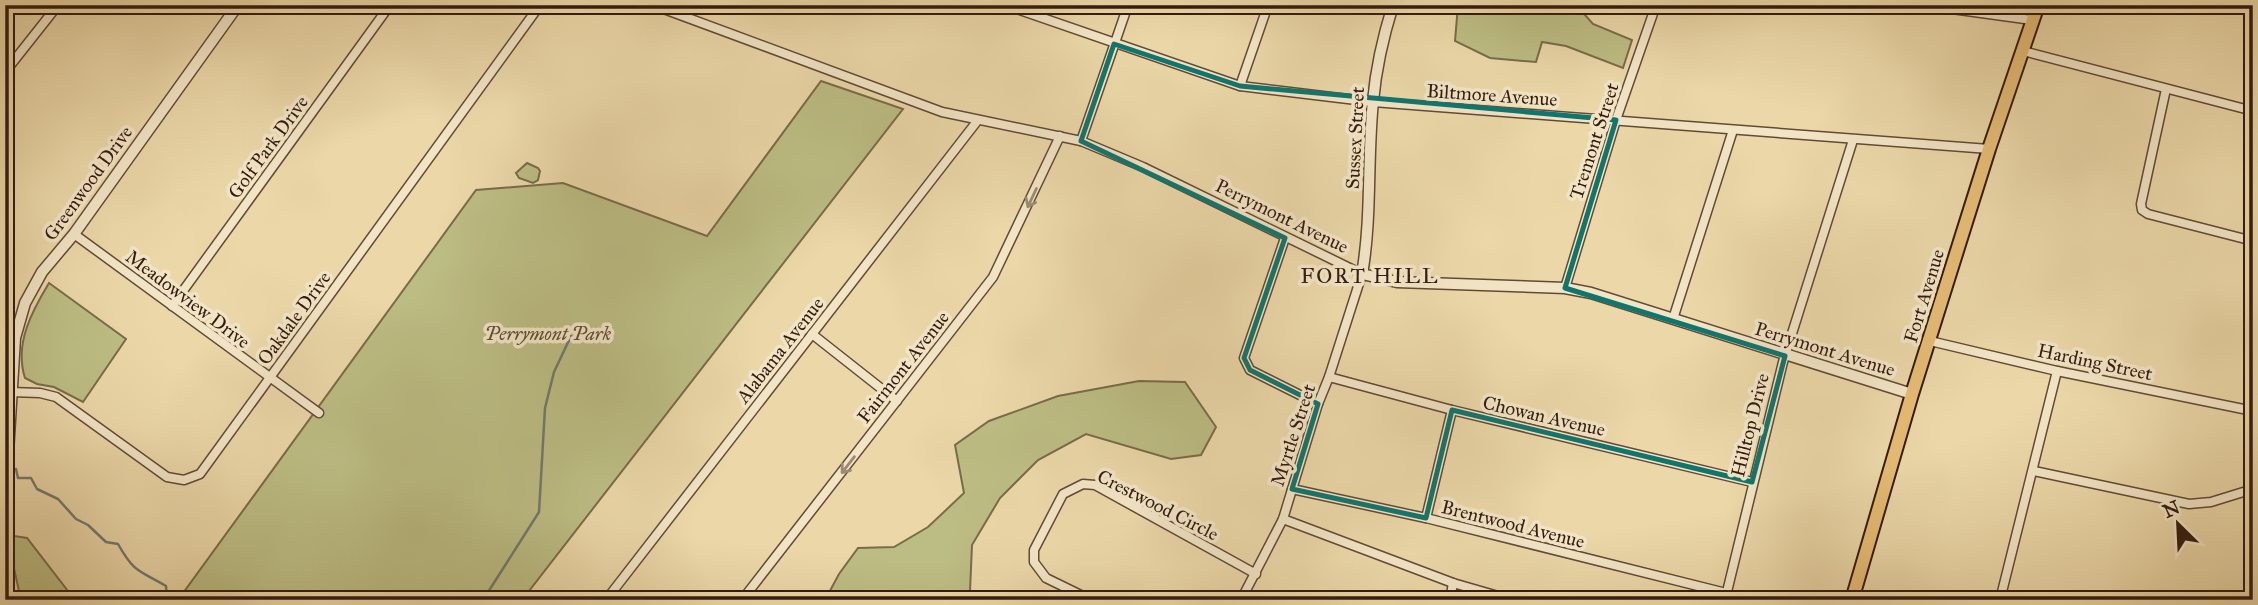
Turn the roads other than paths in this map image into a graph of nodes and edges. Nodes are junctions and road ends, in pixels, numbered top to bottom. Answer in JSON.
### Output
{"nodes":[{"id":1,"x":58,"y":5,"type":"edge"},
{"id":2,"x":238,"y":5,"type":"edge"},
{"id":3,"x":390,"y":5,"type":"edge"},
{"id":4,"x":540,"y":5,"type":"edge"},
{"id":5,"x":655,"y":5,"type":"edge"},
{"id":6,"x":1005,"y":5,"type":"edge"},
{"id":7,"x":1128,"y":5,"type":"edge"},
{"id":8,"x":1268,"y":5,"type":"edge"},
{"id":9,"x":1393,"y":5,"type":"edge"},
{"id":10,"x":1656,"y":5,"type":"edge"},
{"id":11,"x":1923,"y":5,"type":"edge"},
{"id":12,"x":2038,"y":5,"type":"edge"},
{"id":13,"x":2032,"y":20,"type":"junction"},
{"id":14,"x":1114,"y":44,"type":"junction"},
{"id":15,"x":2023,"y":51,"type":"junction"},
{"id":16,"x":5,"y":72,"type":"edge"},
{"id":17,"x":1240,"y":86,"type":"junction"},
{"id":18,"x":2166,"y":89,"type":"junction"},
{"id":19,"x":1373,"y":102,"type":"junction"},
{"id":20,"x":2253,"y":111,"type":"edge"},
{"id":21,"x":978,"y":120,"type":"junction"},
{"id":22,"x":1616,"y":120,"type":"junction"},
{"id":23,"x":1733,"y":130,"type":"junction"},
{"id":24,"x":1060,"y":136,"type":"junction"},
{"id":25,"x":1853,"y":140,"type":"junction"},
{"id":26,"x":1080,"y":141,"type":"junction"},
{"id":27,"x":1989,"y":149,"type":"junction"},
{"id":28,"x":74,"y":234,"type":"junction"},
{"id":29,"x":1285,"y":238,"type":"junction"},
{"id":30,"x":2253,"y":241,"type":"edge"},
{"id":31,"x":1362,"y":274,"type":"junction"},
{"id":32,"x":1565,"y":288,"type":"junction"},
{"id":33,"x":172,"y":306,"type":"junction"},
{"id":34,"x":1673,"y":319,"type":"junction"},
{"id":35,"x":812,"y":334,"type":"junction"},
{"id":36,"x":1930,"y":341,"type":"junction"},
{"id":37,"x":1785,"y":356,"type":"junction"},
{"id":38,"x":2057,"y":370,"type":"junction"},
{"id":39,"x":1329,"y":377,"type":"junction"},
{"id":40,"x":270,"y":379,"type":"junction"},
{"id":41,"x":11,"y":392,"type":"junction"},
{"id":42,"x":1912,"y":394,"type":"junction"},
{"id":43,"x":897,"y":401,"type":"junction"},
{"id":44,"x":1318,"y":404,"type":"junction"},
{"id":45,"x":1452,"y":410,"type":"junction"},
{"id":46,"x":2253,"y":411,"type":"edge"},
{"id":47,"x":319,"y":413,"type":"dead end"},
{"id":48,"x":2034,"y":471,"type":"junction"},
{"id":49,"x":1752,"y":482,"type":"junction"},
{"id":50,"x":1292,"y":489,"type":"junction"},
{"id":51,"x":2253,"y":489,"type":"edge"},
{"id":52,"x":5,"y":502,"type":"edge"},
{"id":53,"x":1426,"y":518,"type":"junction"},
{"id":54,"x":1283,"y":519,"type":"junction"},
{"id":55,"x":1256,"y":574,"type":"junction"},
{"id":56,"x":1453,"y":583,"type":"junction"},
{"id":57,"x":5,"y":589,"type":"edge"},
{"id":58,"x":1725,"y":596,"type":"edge"},
{"id":59,"x":8,"y":600,"type":"edge"},
{"id":60,"x":606,"y":600,"type":"edge"},
{"id":61,"x":742,"y":600,"type":"edge"},
{"id":62,"x":1091,"y":600,"type":"edge"},
{"id":63,"x":1241,"y":600,"type":"edge"},
{"id":64,"x":1450,"y":600,"type":"edge"},
{"id":65,"x":1512,"y":600,"type":"edge"},
{"id":66,"x":1852,"y":600,"type":"edge"},
{"id":67,"x":2000,"y":600,"type":"edge"}],
"edges":[{"from":1,"to":16,"type":"street"},
{"from":2,"to":28,"type":"street","name":"Greenwood Drive"},
{"from":3,"to":33,"type":"street","name":"Golf Park Drive"},
{"from":4,"to":40,"type":"street","name":"Oakdale Drive"},
{"from":5,"to":21,"type":"street","name":"Perrymont Avenue"},
{"from":6,"to":14,"type":"street","name":"Biltmore Avenue"},
{"from":7,"to":14,"type":"street"},
{"from":8,"to":17,"type":"street"},
{"from":9,"to":19,"type":"street","name":"Sussex Street"},
{"from":10,"to":22,"type":"street","name":"Tremont Street"},
{"from":11,"to":13,"type":"street"},
{"from":12,"to":13,"type":"main road","name":"Fort Avenue"},
{"from":13,"to":15,"type":"main road","name":"Fort Avenue"},
{"from":14,"to":17,"type":"street","name":"Biltmore Avenue"},
{"from":14,"to":26,"type":"street"},
{"from":15,"to":18,"type":"street"},
{"from":15,"to":27,"type":"main road","name":"Fort Avenue"},
{"from":17,"to":19,"type":"street","name":"Biltmore Avenue"},
{"from":18,"to":20,"type":"street"},
{"from":18,"to":30,"type":"street"},
{"from":19,"to":22,"type":"street","name":"Biltmore Avenue"},
{"from":19,"to":31,"type":"street","name":"Sussex Street"},
{"from":21,"to":24,"type":"street","name":"Perrymont Avenue"},
{"from":21,"to":35,"type":"street","name":"Alabama Avenue"},
{"from":22,"to":23,"type":"street","name":"Biltmore Avenue"},
{"from":22,"to":32,"type":"street","name":"Tremont Street"},
{"from":23,"to":25,"type":"street","name":"Biltmore Avenue"},
{"from":23,"to":34,"type":"street"},
{"from":24,"to":26,"type":"street","name":"Perrymont Avenue"},
{"from":24,"to":43,"type":"street","name":"Fairmont Avenue","one_way":true},
{"from":25,"to":27,"type":"street","name":"Biltmore Avenue"},
{"from":25,"to":37,"type":"street","name":"Hilltop Drive"},
{"from":26,"to":29,"type":"street","name":"Perrymont Avenue"},
{"from":27,"to":36,"type":"main road","name":"Fort Avenue"},
{"from":28,"to":33,"type":"street","name":"Meadowview Drive"},
{"from":28,"to":41,"type":"street","name":"Greenwood Drive"},
{"from":29,"to":31,"type":"street","name":"Perrymont Avenue"},
{"from":29,"to":44,"type":"street"},
{"from":31,"to":32,"type":"street","name":"Perrymont Avenue"},
{"from":31,"to":39,"type":"street","name":"Myrtle Street"},
{"from":32,"to":34,"type":"street","name":"Perrymont Avenue"},
{"from":33,"to":40,"type":"street","name":"Meadowview Drive"},
{"from":34,"to":37,"type":"street","name":"Perrymont Avenue"},
{"from":35,"to":43,"type":"street"},
{"from":35,"to":60,"type":"street","name":"Alabama Avenue"},
{"from":36,"to":38,"type":"street","name":"Harding Street"},
{"from":36,"to":42,"type":"main road","name":"Fort Avenue"},
{"from":37,"to":42,"type":"street","name":"Perrymont Avenue"},
{"from":37,"to":49,"type":"street","name":"Hilltop Drive"},
{"from":38,"to":46,"type":"street","name":"Harding Street"},
{"from":38,"to":48,"type":"street"},
{"from":39,"to":44,"type":"street","name":"Myrtle Street"},
{"from":39,"to":45,"type":"street","name":"Chowan Avenue"},
{"from":40,"to":41,"type":"street","name":"Oakdale Drive"},
{"from":40,"to":47,"type":"street","name":"Meadowview Drive"},
{"from":41,"to":52,"type":"street","name":"Greenwood Drive"},
{"from":42,"to":66,"type":"main road","name":"Fort Avenue"},
{"from":43,"to":61,"type":"street","name":"Fairmont Avenue","one_way":true},
{"from":44,"to":50,"type":"street","name":"Myrtle Street"},
{"from":45,"to":49,"type":"street","name":"Chowan Avenue"},
{"from":45,"to":53,"type":"street"},
{"from":48,"to":51,"type":"street"},
{"from":48,"to":67,"type":"street"},
{"from":49,"to":58,"type":"street","name":"Hilltop Drive"},
{"from":50,"to":53,"type":"street","name":"Brentwood Avenue"},
{"from":50,"to":54,"type":"street","name":"Myrtle Street"},
{"from":53,"to":58,"type":"street","name":"Brentwood Avenue"},
{"from":54,"to":55,"type":"street","name":"Myrtle Street"},
{"from":54,"to":56,"type":"street"},
{"from":55,"to":62,"type":"street","name":"Crestwood Circle"},
{"from":55,"to":63,"type":"street","name":"Myrtle Street"},
{"from":56,"to":64,"type":"street"},
{"from":56,"to":65,"type":"street"},
{"from":57,"to":59,"type":"street"}]}
